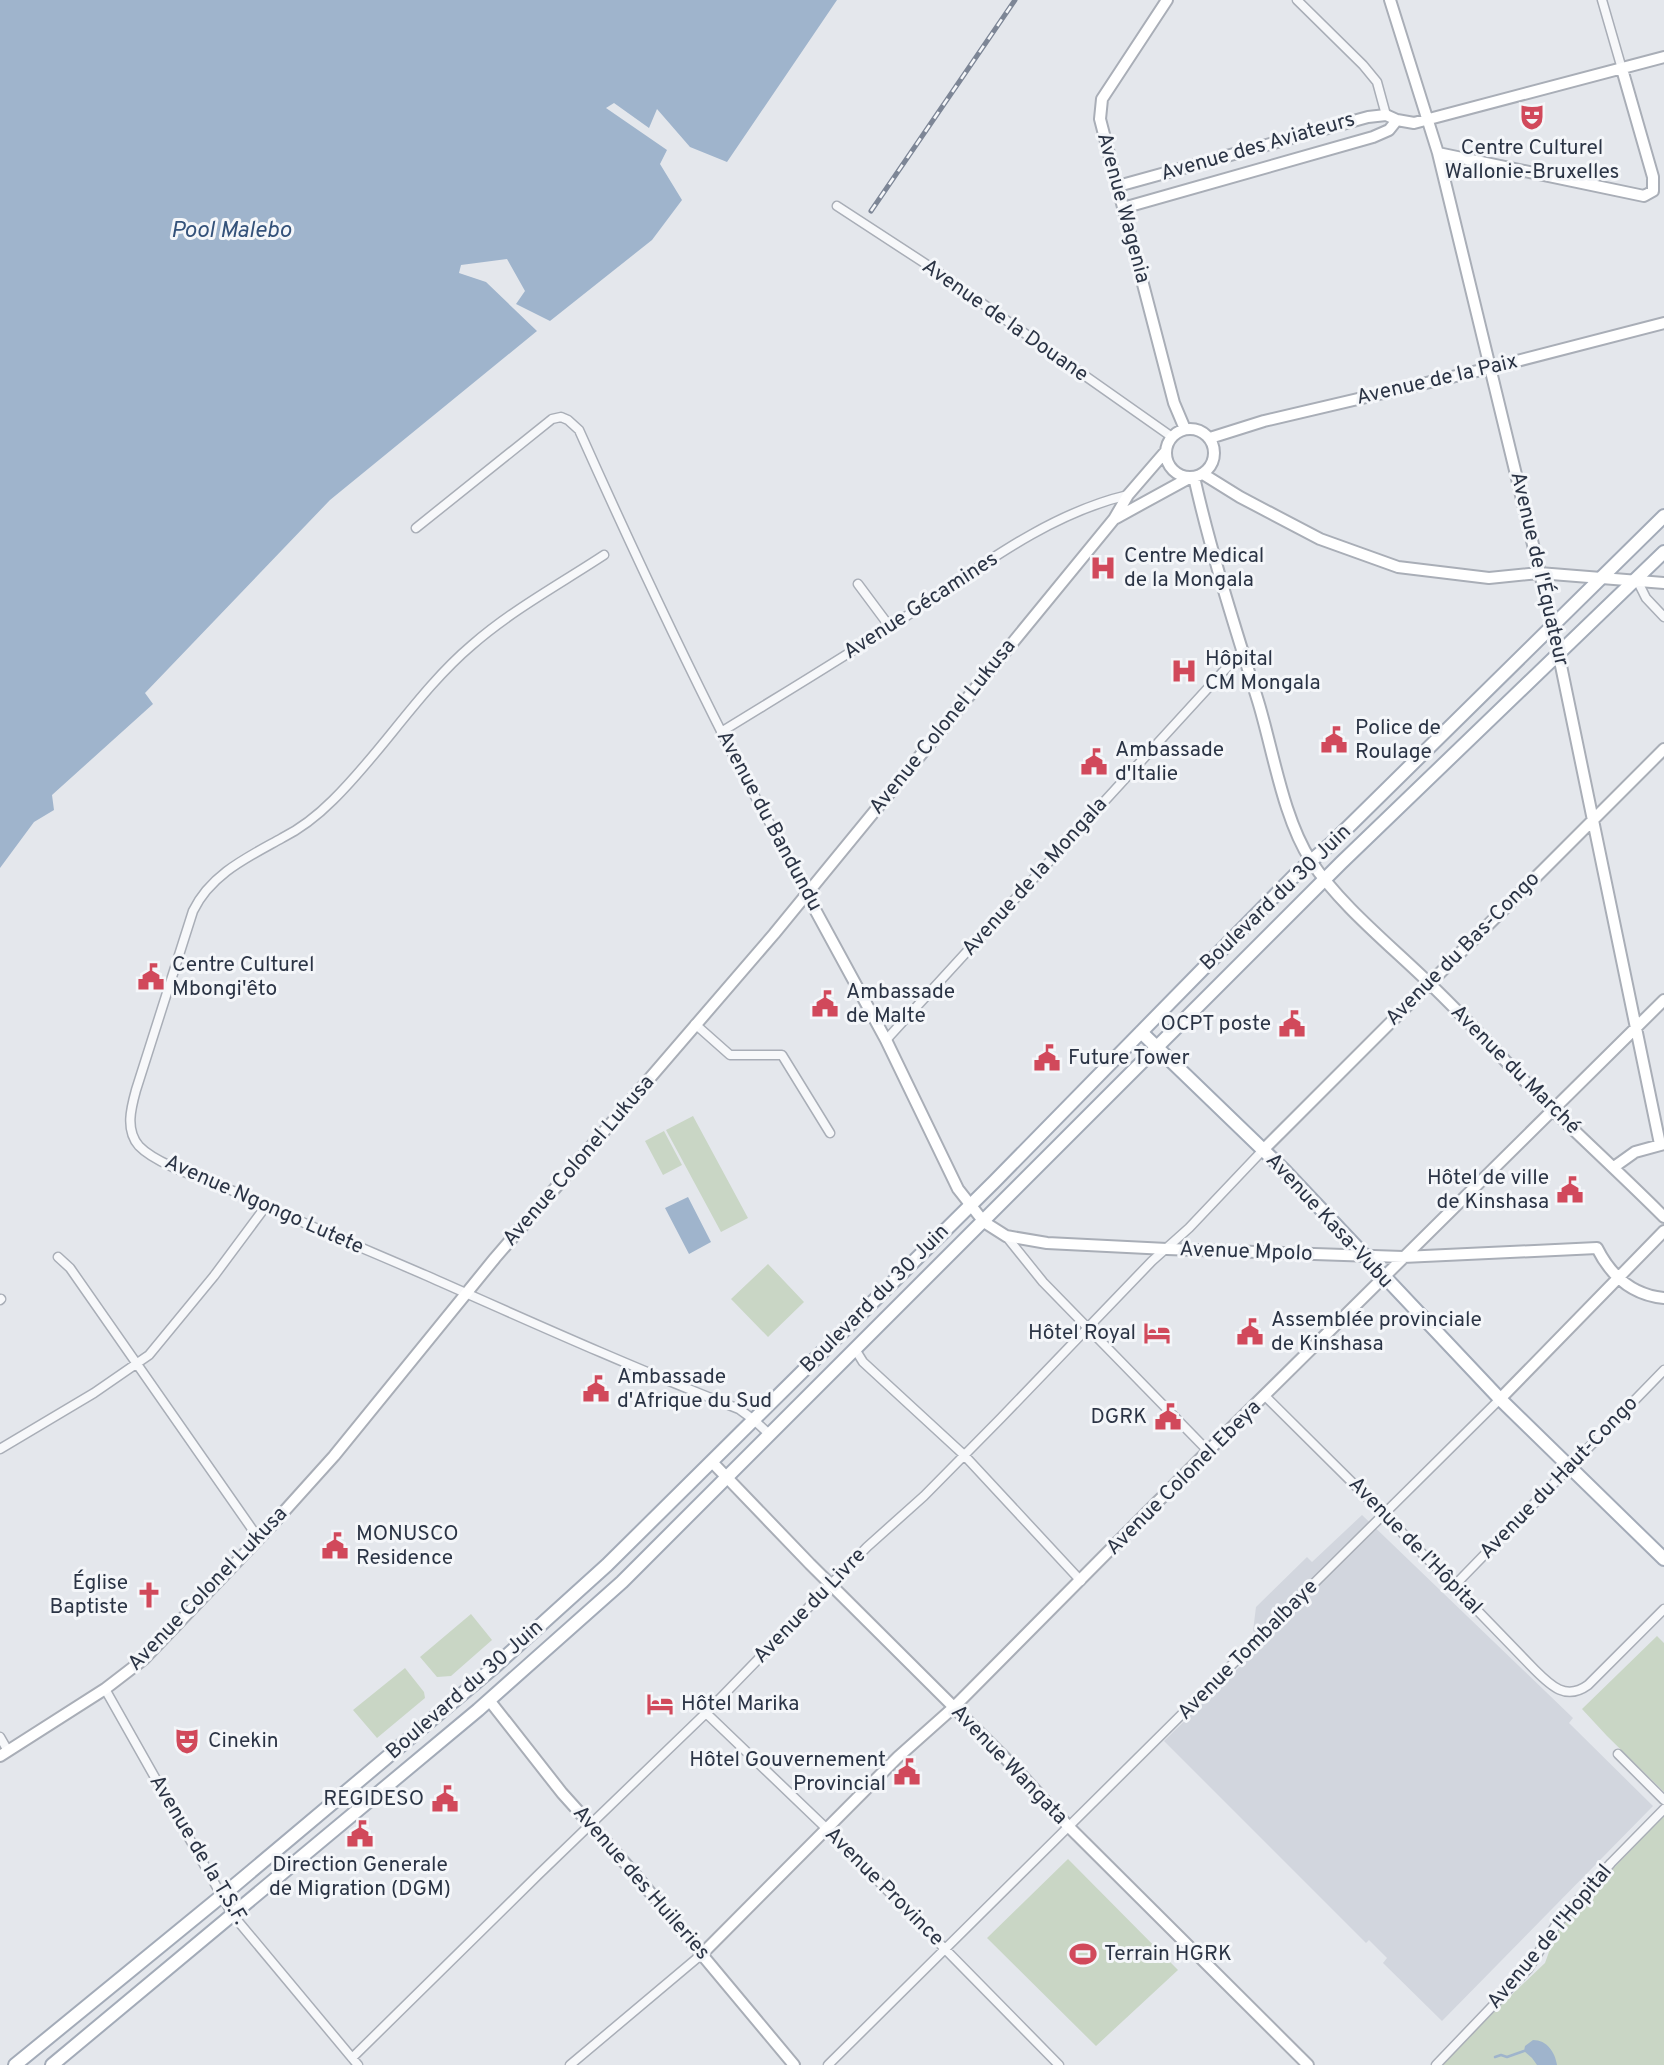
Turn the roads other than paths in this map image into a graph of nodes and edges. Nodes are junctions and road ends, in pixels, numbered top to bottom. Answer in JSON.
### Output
{"nodes":[{"id":1,"x":1167,"y":0,"type":"edge"},
{"id":2,"x":1297,"y":0,"type":"edge"},
{"id":3,"x":1390,"y":0,"type":"edge"},
{"id":4,"x":1602,"y":0,"type":"edge"},
{"id":5,"x":1664,"y":57,"type":"edge"},
{"id":6,"x":1622,"y":69,"type":"junction"},
{"id":7,"x":1386,"y":115,"type":"junction"},
{"id":8,"x":1397,"y":120,"type":"junction"},
{"id":9,"x":1429,"y":120,"type":"junction"},
{"id":10,"x":1438,"y":153,"type":"junction"},
{"id":11,"x":1118,"y":186,"type":"junction"},
{"id":12,"x":837,"y":206,"type":"dead end"},
{"id":13,"x":1123,"y":208,"type":"junction"},
{"id":14,"x":1664,"y":323,"type":"edge"},
{"id":15,"x":1490,"y":368,"type":"junction"},
{"id":16,"x":1185,"y":429,"type":"junction"},
{"id":17,"x":1172,"y":437,"type":"junction"},
{"id":18,"x":1210,"y":439,"type":"junction"},
{"id":19,"x":1166,"y":450,"type":"junction"},
{"id":20,"x":1195,"y":476,"type":"junction"},
{"id":21,"x":1128,"y":495,"type":"junction"},
{"id":22,"x":1664,"y":516,"type":"edge"},
{"id":23,"x":1114,"y":519,"type":"junction"},
{"id":24,"x":416,"y":528,"type":"dead end"},
{"id":25,"x":1664,"y":552,"type":"edge"},
{"id":26,"x":604,"y":555,"type":"dead end"},
{"id":27,"x":1538,"y":573,"type":"junction"},
{"id":28,"x":1601,"y":577,"type":"junction"},
{"id":29,"x":1637,"y":580,"type":"junction"},
{"id":30,"x":1664,"y":583,"type":"edge"},
{"id":31,"x":858,"y":584,"type":"dead end"},
{"id":32,"x":1664,"y":617,"type":"edge"},
{"id":33,"x":890,"y":627,"type":"junction"},
{"id":34,"x":1553,"y":627,"type":"junction"},
{"id":35,"x":1241,"y":652,"type":"junction"},
{"id":36,"x":1558,"y":653,"type":"junction"},
{"id":37,"x":721,"y":732,"type":"junction"},
{"id":38,"x":1664,"y":749,"type":"edge"},
{"id":39,"x":1593,"y":819,"type":"junction"},
{"id":40,"x":1311,"y":861,"type":"junction"},
{"id":41,"x":1325,"y":880,"type":"junction"},
{"id":42,"x":806,"y":894,"type":"junction"},
{"id":43,"x":1430,"y":983,"type":"junction"},
{"id":44,"x":1664,"y":1000,"type":"edge"},
{"id":45,"x":695,"y":1024,"type":"junction"},
{"id":46,"x":1636,"y":1029,"type":"junction"},
{"id":47,"x":1141,"y":1032,"type":"junction"},
{"id":48,"x":886,"y":1040,"type":"junction"},
{"id":49,"x":1158,"y":1047,"type":"junction"},
{"id":50,"x":1554,"y":1111,"type":"junction"},
{"id":51,"x":830,"y":1133,"type":"dead end"},
{"id":52,"x":1662,"y":1144,"type":"edge"},
{"id":53,"x":1262,"y":1150,"type":"junction"},
{"id":54,"x":1614,"y":1167,"type":"junction"},
{"id":55,"x":266,"y":1206,"type":"junction"},
{"id":56,"x":970,"y":1206,"type":"junction"},
{"id":57,"x":1664,"y":1217,"type":"edge"},
{"id":58,"x":984,"y":1222,"type":"junction"},
{"id":59,"x":1664,"y":1231,"type":"edge"},
{"id":60,"x":1006,"y":1236,"type":"junction"},
{"id":61,"x":1167,"y":1249,"type":"junction"},
{"id":62,"x":1363,"y":1255,"type":"junction"},
{"id":63,"x":58,"y":1256,"type":"dead end"},
{"id":64,"x":1403,"y":1257,"type":"junction"},
{"id":65,"x":1383,"y":1277,"type":"junction"},
{"id":66,"x":1617,"y":1278,"type":"junction"},
{"id":67,"x":465,"y":1295,"type":"junction"},
{"id":68,"x":1664,"y":1298,"type":"edge"},
{"id":69,"x":1086,"y":1327,"type":"junction"},
{"id":70,"x":855,"y":1349,"type":"junction"},
{"id":71,"x":136,"y":1365,"type":"junction"},
{"id":72,"x":1664,"y":1370,"type":"edge"},
{"id":73,"x":1265,"y":1396,"type":"junction"},
{"id":74,"x":1500,"y":1399,"type":"junction"},
{"id":75,"x":754,"y":1420,"type":"junction"},
{"id":76,"x":770,"y":1435,"type":"junction"},
{"id":77,"x":0,"y":1449,"type":"edge"},
{"id":78,"x":1208,"y":1451,"type":"junction"},
{"id":79,"x":964,"y":1455,"type":"junction"},
{"id":80,"x":712,"y":1462,"type":"junction"},
{"id":81,"x":1569,"y":1469,"type":"junction"},
{"id":82,"x":728,"y":1476,"type":"junction"},
{"id":83,"x":1385,"y":1515,"type":"junction"},
{"id":84,"x":259,"y":1539,"type":"junction"},
{"id":85,"x":1664,"y":1559,"type":"edge"},
{"id":86,"x":1081,"y":1581,"type":"junction"},
{"id":87,"x":830,"y":1584,"type":"junction"},
{"id":88,"x":1454,"y":1586,"type":"junction"},
{"id":89,"x":1664,"y":1609,"type":"edge"},
{"id":90,"x":105,"y":1689,"type":"junction"},
{"id":91,"x":489,"y":1700,"type":"junction"},
{"id":92,"x":953,"y":1708,"type":"junction"},
{"id":93,"x":706,"y":1713,"type":"junction"},
{"id":94,"x":0,"y":1738,"type":"edge"},
{"id":95,"x":4,"y":1754,"type":"edge"},
{"id":96,"x":1618,"y":1754,"type":"dead end"},
{"id":97,"x":1661,"y":1797,"type":"edge"},
{"id":98,"x":1664,"y":1809,"type":"edge"},
{"id":99,"x":590,"y":1824,"type":"junction"},
{"id":100,"x":1069,"y":1826,"type":"junction"},
{"id":101,"x":827,"y":1829,"type":"junction"},
{"id":102,"x":221,"y":1896,"type":"junction"},
{"id":103,"x":232,"y":1914,"type":"junction"},
{"id":104,"x":946,"y":1949,"type":"junction"},
{"id":105,"x":702,"y":1954,"type":"junction"},
{"id":106,"x":355,"y":2061,"type":"edge"},
{"id":107,"x":15,"y":2065,"type":"edge"},
{"id":108,"x":52,"y":2065,"type":"edge"},
{"id":109,"x":570,"y":2065,"type":"edge"},
{"id":110,"x":794,"y":2065,"type":"edge"},
{"id":111,"x":828,"y":2065,"type":"edge"},
{"id":112,"x":1059,"y":2065,"type":"edge"},
{"id":113,"x":1308,"y":2065,"type":"edge"},
{"id":114,"x":1436,"y":2065,"type":"edge"}],
"edges":[{"from":1,"to":11,"type":"street","name":"Avenue Wagenia"},
{"from":2,"to":7,"type":"street"},
{"from":3,"to":9,"type":"street","name":"Avenue de l'Équateur"},
{"from":4,"to":6,"type":"street"},
{"from":5,"to":6,"type":"street","name":"Avenue des Aviateurs"},
{"from":6,"to":9,"type":"street","name":"Avenue des Aviateurs"},
{"from":6,"to":10,"type":"street"},
{"from":7,"to":8,"type":"street","name":"Avenue des Aviateurs"},
{"from":7,"to":11,"type":"street","name":"Avenue des Aviateurs"},
{"from":8,"to":9,"type":"street","name":"Avenue des Aviateurs"},
{"from":8,"to":13,"type":"street","name":"Avenue des Aviateurs"},
{"from":9,"to":10,"type":"street","name":"Avenue de l'Équateur"},
{"from":10,"to":15,"type":"street","name":"Avenue de l'Équateur"},
{"from":11,"to":13,"type":"street","name":"Avenue Wagenia"},
{"from":12,"to":17,"type":"street","name":"Avenue de la Douane"},
{"from":13,"to":16,"type":"street","name":"Avenue Wagenia"},
{"from":14,"to":15,"type":"street","name":"Avenue de la Paix"},
{"from":15,"to":18,"type":"street","name":"Avenue de la Paix"},
{"from":15,"to":27,"type":"street","name":"Avenue de l'Équateur"},
{"from":16,"to":17,"type":"street"},
{"from":16,"to":18,"type":"street"},
{"from":17,"to":19,"type":"street"},
{"from":18,"to":20,"type":"street"},
{"from":19,"to":20,"type":"street"},
{"from":19,"to":21,"type":"street","name":"Avenue Colonel Lukusa"},
{"from":20,"to":23,"type":"street","name":"Avenue Colonel Lukusa"},
{"from":20,"to":27,"type":"street"},
{"from":20,"to":35,"type":"street","name":"Avenue du Marché"},
{"from":21,"to":23,"type":"street","name":"Avenue Colonel Lukusa"},
{"from":21,"to":33,"type":"street","name":"Avenue Gécamines"},
{"from":22,"to":28,"type":"main road","name":"Boulevard du 30 Juin"},
{"from":23,"to":42,"type":"street","name":"Avenue Colonel Lukusa"},
{"from":24,"to":37,"type":"street","name":"Avenue du Bandundu"},
{"from":25,"to":29,"type":"main road","name":"Boulevard du 30 Juin"},
{"from":26,"to":55,"type":"street","name":"Avenue Ngongo Lutete"},
{"from":27,"to":28,"type":"street"},
{"from":27,"to":34,"type":"street","name":"Avenue de l'Équateur"},
{"from":28,"to":29,"type":"street"},
{"from":28,"to":34,"type":"main road","name":"Boulevard du 30 Juin"},
{"from":29,"to":30,"type":"street"},
{"from":29,"to":32,"type":"street"},
{"from":29,"to":36,"type":"main road","name":"Boulevard du 30 Juin"},
{"from":31,"to":33,"type":"street"},
{"from":33,"to":37,"type":"street","name":"Avenue Gécamines"},
{"from":34,"to":36,"type":"street","name":"Avenue de l'Équateur"},
{"from":34,"to":40,"type":"main road","name":"Boulevard du 30 Juin"},
{"from":35,"to":40,"type":"street","name":"Avenue du Marché"},
{"from":35,"to":48,"type":"street","name":"Avenue de la Mongala"},
{"from":36,"to":39,"type":"street","name":"Avenue de l'Équateur"},
{"from":36,"to":41,"type":"main road","name":"Boulevard du 30 Juin"},
{"from":37,"to":42,"type":"street","name":"Avenue du Bandundu"},
{"from":38,"to":39,"type":"street","name":"Avenue du Bas-Congo"},
{"from":39,"to":43,"type":"street","name":"Avenue du Bas-Congo"},
{"from":39,"to":46,"type":"street","name":"Avenue de l'Équateur"},
{"from":40,"to":41,"type":"street","name":"Avenue du Marché"},
{"from":40,"to":47,"type":"main road","name":"Boulevard du 30 Juin"},
{"from":41,"to":43,"type":"street","name":"Avenue du Marché"},
{"from":41,"to":49,"type":"main road","name":"Boulevard du 30 Juin"},
{"from":42,"to":45,"type":"street","name":"Avenue Colonel Lukusa"},
{"from":42,"to":48,"type":"street","name":"Avenue du Bandundu"},
{"from":43,"to":50,"type":"street","name":"Avenue du Marché"},
{"from":43,"to":53,"type":"street","name":"Avenue du Bas-Congo"},
{"from":44,"to":46,"type":"street","name":"Avenue Colonel Ebeya"},
{"from":45,"to":51,"type":"street"},
{"from":45,"to":67,"type":"street","name":"Avenue Colonel Lukusa"},
{"from":46,"to":50,"type":"street","name":"Avenue Colonel Ebeya"},
{"from":46,"to":52,"type":"street","name":"Avenue de l'Équateur"},
{"from":47,"to":49,"type":"main road","name":"Avenue Kasa-Vubu"},
{"from":47,"to":56,"type":"main road","name":"Boulevard du 30 Juin"},
{"from":48,"to":56,"type":"street","name":"Avenue du Bandundu"},
{"from":49,"to":53,"type":"main road","name":"Avenue Kasa-Vubu"},
{"from":49,"to":58,"type":"main road","name":"Boulevard du 30 Juin"},
{"from":50,"to":54,"type":"street","name":"Avenue du Marché"},
{"from":50,"to":64,"type":"street","name":"Avenue Colonel Ebeya"},
{"from":52,"to":54,"type":"street"},
{"from":53,"to":61,"type":"street","name":"Avenue du Livre"},
{"from":53,"to":62,"type":"main road","name":"Avenue Kasa-Vubu"},
{"from":54,"to":57,"type":"street","name":"Avenue du Marché"},
{"from":55,"to":67,"type":"street","name":"Avenue Ngongo Lutete"},
{"from":55,"to":71,"type":"street"},
{"from":56,"to":58,"type":"street","name":"Avenue du Bandundu"},
{"from":56,"to":75,"type":"main road","name":"Boulevard du 30 Juin"},
{"from":58,"to":60,"type":"street","name":"Avenue Mpolo"},
{"from":58,"to":70,"type":"main road","name":"Boulevard du 30 Juin"},
{"from":59,"to":66,"type":"street","name":"Avenue Tombalbaye"},
{"from":60,"to":61,"type":"street","name":"Avenue Mpolo"},
{"from":60,"to":69,"type":"street"},
{"from":61,"to":62,"type":"street","name":"Avenue Mpolo"},
{"from":61,"to":69,"type":"street","name":"Avenue du Livre"},
{"from":62,"to":64,"type":"street","name":"Avenue Mpolo"},
{"from":62,"to":65,"type":"main road","name":"Avenue Kasa-Vubu"},
{"from":63,"to":71,"type":"street"},
{"from":64,"to":65,"type":"street","name":"Avenue Colonel Ebeya"},
{"from":64,"to":66,"type":"street","name":"Avenue Mpolo"},
{"from":65,"to":73,"type":"street","name":"Avenue Colonel Ebeya"},
{"from":65,"to":74,"type":"main road","name":"Avenue Kasa-Vubu"},
{"from":66,"to":68,"type":"street"},
{"from":66,"to":74,"type":"street","name":"Avenue Tombalbaye"},
{"from":67,"to":75,"type":"street","name":"Avenue Ngongo Lutete"},
{"from":67,"to":84,"type":"street","name":"Avenue Colonel Lukusa"},
{"from":69,"to":78,"type":"street"},
{"from":69,"to":79,"type":"street","name":"Avenue du Livre"},
{"from":70,"to":76,"type":"main road","name":"Boulevard du 30 Juin"},
{"from":70,"to":79,"type":"street"},
{"from":71,"to":77,"type":"street"},
{"from":71,"to":84,"type":"street"},
{"from":72,"to":81,"type":"street","name":"Avenue du Haut-Congo"},
{"from":73,"to":78,"type":"street","name":"Avenue Colonel Ebeya"},
{"from":73,"to":83,"type":"street","name":"Avenue de l’Hôpital"},
{"from":74,"to":81,"type":"main road","name":"Avenue Kasa-Vubu"},
{"from":74,"to":83,"type":"street","name":"Avenue Tombalbaye"},
{"from":75,"to":76,"type":"street","name":"Avenue Ngongo Lutete"},
{"from":75,"to":80,"type":"main road","name":"Boulevard du 30 Juin"},
{"from":76,"to":82,"type":"main road","name":"Boulevard du 30 Juin"},
{"from":78,"to":86,"type":"street","name":"Avenue Colonel Ebeya"},
{"from":79,"to":86,"type":"street"},
{"from":79,"to":87,"type":"street","name":"Avenue du Livre"},
{"from":80,"to":82,"type":"street","name":"Avenue Wangata"},
{"from":80,"to":102,"type":"main road","name":"Boulevard du 30 Juin"},
{"from":81,"to":85,"type":"main road","name":"Avenue Kasa-Vubu"},
{"from":81,"to":88,"type":"street","name":"Avenue du Haut-Congo"},
{"from":82,"to":87,"type":"street","name":"Avenue Wangata"},
{"from":82,"to":91,"type":"main road","name":"Boulevard du 30 Juin"},
{"from":83,"to":88,"type":"street","name":"Avenue de l’Hôpital"},
{"from":83,"to":100,"type":"street","name":"Avenue Tombalbaye"},
{"from":84,"to":90,"type":"street","name":"Avenue Colonel Lukusa"},
{"from":86,"to":92,"type":"street","name":"Avenue Colonel Ebeya"},
{"from":87,"to":92,"type":"street","name":"Avenue Wangata"},
{"from":87,"to":93,"type":"street","name":"Avenue du Livre"},
{"from":88,"to":89,"type":"street","name":"Avenue de l’Hôpital"},
{"from":90,"to":95,"type":"street","name":"Avenue Colonel Lukusa"},
{"from":90,"to":102,"type":"street","name":"Avenue de la T.S.F."},
{"from":91,"to":99,"type":"street","name":"Avenue des Huileries"},
{"from":91,"to":103,"type":"main road","name":"Boulevard du 30 Juin"},
{"from":92,"to":100,"type":"street","name":"Avenue Wangata"},
{"from":92,"to":101,"type":"street","name":"Avenue Colonel Ebeya"},
{"from":93,"to":99,"type":"street","name":"Avenue du Livre"},
{"from":93,"to":101,"type":"street","name":"Avenue Province"},
{"from":94,"to":95,"type":"street"},
{"from":96,"to":97,"type":"street"},
{"from":98,"to":114,"type":"street","name":"Avenue de l'Hopital"},
{"from":99,"to":105,"type":"street","name":"Avenue des Huileries"},
{"from":99,"to":106,"type":"street","name":"Avenue du Livre"},
{"from":100,"to":104,"type":"street","name":"Avenue Tombalbaye"},
{"from":100,"to":113,"type":"street","name":"Avenue Wangata"},
{"from":101,"to":104,"type":"street","name":"Avenue Province"},
{"from":101,"to":105,"type":"street","name":"Avenue Colonel Ebeya"},
{"from":102,"to":103,"type":"street","name":"Avenue de la T.S.F."},
{"from":102,"to":107,"type":"main road","name":"Boulevard du 30 Juin"},
{"from":103,"to":106,"type":"street","name":"Avenue de la T.S.F."},
{"from":103,"to":108,"type":"main road","name":"Boulevard du 30 Juin"},
{"from":104,"to":111,"type":"street","name":"Avenue Tombalbaye"},
{"from":104,"to":112,"type":"street","name":"Avenue Province"},
{"from":105,"to":109,"type":"street"},
{"from":105,"to":110,"type":"street","name":"Avenue des Huileries"}]}
